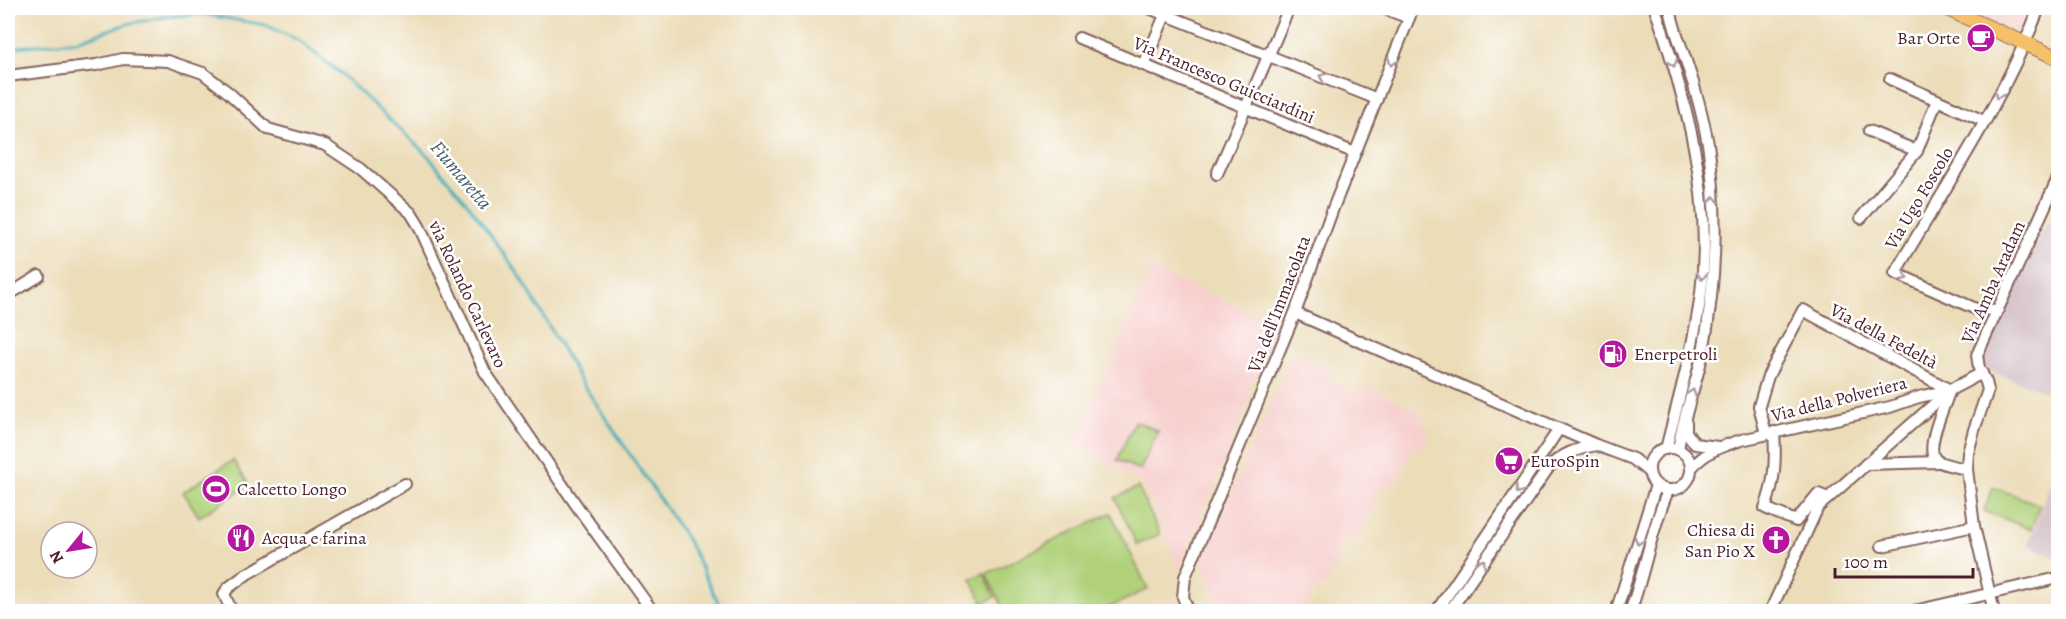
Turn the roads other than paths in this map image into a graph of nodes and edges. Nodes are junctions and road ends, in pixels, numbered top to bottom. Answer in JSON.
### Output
{"nodes":[{"id":1,"x":1149,"y":8,"type":"edge"},
{"id":2,"x":1289,"y":8,"type":"edge"},
{"id":3,"x":1383,"y":8,"type":"edge"},
{"id":4,"x":1655,"y":8,"type":"edge"},
{"id":5,"x":1670,"y":8,"type":"edge"},
{"id":6,"x":1945,"y":8,"type":"edge"},
{"id":7,"x":2039,"y":8,"type":"edge"},
{"id":8,"x":1167,"y":11,"type":"edge"},
{"id":9,"x":1963,"y":12,"type":"edge"},
{"id":10,"x":1411,"y":13,"type":"edge"},
{"id":11,"x":1079,"y":38,"type":"dead end"},
{"id":12,"x":2025,"y":43,"type":"junction"},
{"id":13,"x":1269,"y":55,"type":"junction"},
{"id":14,"x":2058,"y":58,"type":"edge"},
{"id":15,"x":1144,"y":65,"type":"junction"},
{"id":16,"x":8,"y":76,"type":"edge"},
{"id":17,"x":1890,"y":79,"type":"dead end"},
{"id":18,"x":1377,"y":99,"type":"junction"},
{"id":19,"x":1937,"y":100,"type":"junction"},
{"id":20,"x":1246,"y":107,"type":"junction"},
{"id":21,"x":1984,"y":121,"type":"junction"},
{"id":22,"x":1869,"y":131,"type":"dead end"},
{"id":23,"x":1917,"y":151,"type":"junction"},
{"id":24,"x":1356,"y":153,"type":"junction"},
{"id":25,"x":1217,"y":174,"type":"dead end"},
{"id":26,"x":2058,"y":178,"type":"edge"},
{"id":27,"x":1862,"y":218,"type":"dead end"},
{"id":28,"x":39,"y":276,"type":"dead end"},
{"id":29,"x":8,"y":294,"type":"edge"},
{"id":30,"x":1998,"y":310,"type":"junction"},
{"id":31,"x":1295,"y":313,"type":"junction"},
{"id":32,"x":1982,"y":373,"type":"junction"},
{"id":33,"x":1950,"y":390,"type":"junction"},
{"id":34,"x":1684,"y":415,"type":"junction"},
{"id":35,"x":1564,"y":431,"type":"junction"},
{"id":36,"x":1770,"y":433,"type":"junction"},
{"id":37,"x":1552,"y":441,"type":"junction"},
{"id":38,"x":1596,"y":445,"type":"junction"},
{"id":39,"x":1719,"y":447,"type":"junction"},
{"id":40,"x":1666,"y":448,"type":"junction"},
{"id":41,"x":1567,"y":453,"type":"junction"},
{"id":42,"x":1682,"y":453,"type":"junction"},
{"id":43,"x":1654,"y":456,"type":"junction"},
{"id":44,"x":1702,"y":456,"type":"junction"},
{"id":45,"x":1633,"y":459,"type":"junction"},
{"id":46,"x":1939,"y":462,"type":"junction"},
{"id":47,"x":1866,"y":464,"type":"junction"},
{"id":48,"x":1691,"y":468,"type":"junction"},
{"id":49,"x":1967,"y":469,"type":"junction"},
{"id":50,"x":1649,"y":472,"type":"junction"},
{"id":51,"x":405,"y":484,"type":"dead end"},
{"id":52,"x":1656,"y":485,"type":"junction"},
{"id":53,"x":1668,"y":490,"type":"junction"},
{"id":54,"x":1828,"y":498,"type":"junction"},
{"id":55,"x":1974,"y":526,"type":"junction"},
{"id":56,"x":1882,"y":546,"type":"dead end"},
{"id":57,"x":2058,"y":578,"type":"edge"},
{"id":58,"x":1989,"y":593,"type":"junction"},
{"id":59,"x":232,"y":612,"type":"edge"},
{"id":60,"x":653,"y":612,"type":"edge"},
{"id":61,"x":1189,"y":612,"type":"edge"},
{"id":62,"x":1436,"y":612,"type":"edge"},
{"id":63,"x":1449,"y":612,"type":"edge"},
{"id":64,"x":1616,"y":612,"type":"edge"},
{"id":65,"x":1630,"y":612,"type":"edge"},
{"id":66,"x":1770,"y":612,"type":"edge"},
{"id":67,"x":1910,"y":612,"type":"edge"},
{"id":68,"x":1994,"y":612,"type":"edge"}],
"edges":[{"from":1,"to":8,"type":"street"},
{"from":2,"to":13,"type":"street"},
{"from":3,"to":10,"type":"street"},
{"from":4,"to":40,"type":"street","one_way":true},
{"from":34,"to":5,"type":"street","one_way":true},
{"from":6,"to":9,"type":"main road"},
{"from":7,"to":12,"type":"street","name":"Via Ugo Foscolo"},
{"from":8,"to":13,"type":"street"},
{"from":8,"to":15,"type":"street"},
{"from":9,"to":12,"type":"main road"},
{"from":10,"to":18,"type":"street","name":"Via dell'Immacolata","one_way":true},
{"from":11,"to":15,"type":"street","name":"Via Francesco Guicciardini"},
{"from":12,"to":14,"type":"main road"},
{"from":12,"to":21,"type":"street","name":"Via Ugo Foscolo","one_way":true},
{"from":18,"to":13,"type":"street","one_way":true},
{"from":13,"to":20,"type":"street"},
{"from":15,"to":20,"type":"street","name":"Via Francesco Guicciardini"},
{"from":16,"to":60,"type":"street","name":"via Rolando Carlevaro"},
{"from":17,"to":19,"type":"street"},
{"from":18,"to":24,"type":"street","name":"Via dell'Immacolata"},
{"from":19,"to":21,"type":"street"},
{"from":19,"to":23,"type":"street"},
{"from":20,"to":24,"type":"street","name":"Via Francesco Guicciardini"},
{"from":20,"to":25,"type":"street"},
{"from":21,"to":30,"type":"street","name":"Via Ugo Foscolo","one_way":true},
{"from":22,"to":23,"type":"street"},
{"from":23,"to":27,"type":"street"},
{"from":24,"to":31,"type":"street","name":"Via dell'Immacolata"},
{"from":26,"to":30,"type":"street","name":"Via Amba Aradam"},
{"from":28,"to":29,"type":"street"},
{"from":30,"to":32,"type":"street","name":"Via Amba Aradam"},
{"from":31,"to":35,"type":"street"},
{"from":31,"to":61,"type":"street","name":"Via dell'Immacolata"},
{"from":32,"to":33,"type":"street","name":"Via della Polveriera"},
{"from":32,"to":49,"type":"street","name":"Via Amba Aradam"},
{"from":33,"to":36,"type":"street","name":"Via della Polveriera"},
{"from":33,"to":36,"type":"street","name":"Via della Fedeltà"},
{"from":33,"to":46,"type":"street"},
{"from":33,"to":47,"type":"street"},
{"from":34,"to":39,"type":"street"},
{"from":34,"to":42,"type":"street"},
{"from":35,"to":37,"type":"street"},
{"from":35,"to":38,"type":"street"},
{"from":35,"to":41,"type":"street"},
{"from":36,"to":39,"type":"street","name":"Via della Polveriera"},
{"from":36,"to":54,"type":"street"},
{"from":37,"to":41,"type":"street"},
{"from":37,"to":62,"type":"street","one_way":true},
{"from":38,"to":41,"type":"street"},
{"from":38,"to":45,"type":"street"},
{"from":39,"to":44,"type":"street","name":"Via della Polveriera"},
{"from":40,"to":42,"type":"street"},
{"from":40,"to":43,"type":"street"},
{"from":63,"to":41,"type":"street","one_way":true},
{"from":42,"to":44,"type":"street","name":"Via della Polveriera"},
{"from":42,"to":48,"type":"street"},
{"from":43,"to":45,"type":"street"},
{"from":43,"to":50,"type":"street"},
{"from":44,"to":48,"type":"street","name":"Via della Polveriera"},
{"from":45,"to":50,"type":"street"},
{"from":46,"to":47,"type":"street"},
{"from":46,"to":49,"type":"street"},
{"from":47,"to":54,"type":"street"},
{"from":48,"to":53,"type":"street"},
{"from":49,"to":55,"type":"street","name":"Via Amba Aradam"},
{"from":50,"to":52,"type":"street"},
{"from":51,"to":59,"type":"street"},
{"from":52,"to":53,"type":"street"},
{"from":52,"to":64,"type":"street","one_way":true},
{"from":53,"to":65,"type":"street"},
{"from":54,"to":66,"type":"street"},
{"from":55,"to":56,"type":"street"},
{"from":55,"to":58,"type":"street","name":"Via Amba Aradam"},
{"from":57,"to":58,"type":"street"},
{"from":58,"to":67,"type":"street"},
{"from":58,"to":68,"type":"street","name":"Via Amba Aradam"}]}
